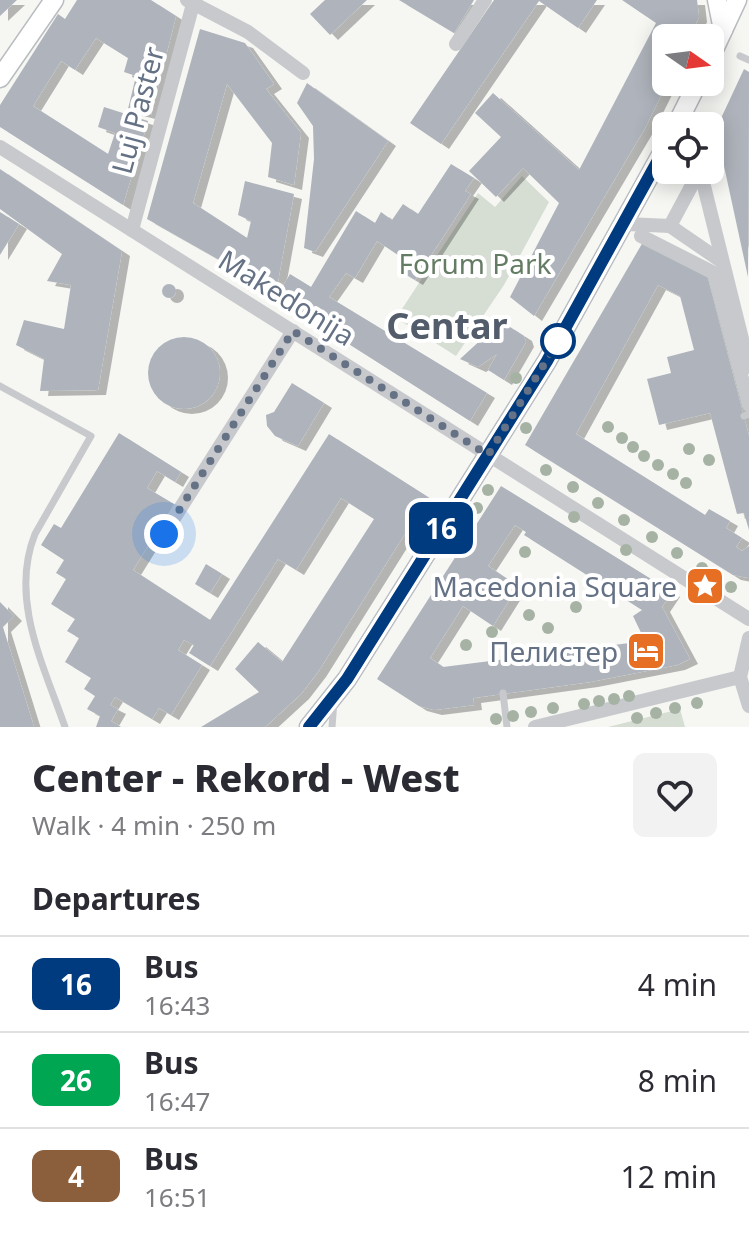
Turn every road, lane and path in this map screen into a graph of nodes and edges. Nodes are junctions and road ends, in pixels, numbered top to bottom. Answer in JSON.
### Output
{"nodes":[{"id":1,"x":54,"y":0,"type":"edge"},
{"id":2,"x":485,"y":0,"type":"edge"},
{"id":3,"x":717,"y":0,"type":"edge"},
{"id":4,"x":737,"y":0,"type":"edge"},
{"id":5,"x":190,"y":2,"type":"edge"},
{"id":6,"x":722,"y":24,"type":"edge"},
{"id":7,"x":724,"y":28,"type":"edge"},
{"id":8,"x":456,"y":44,"type":"dead end"},
{"id":9,"x":740,"y":56,"type":"dead end"},
{"id":10,"x":749,"y":60,"type":"edge"},
{"id":11,"x":303,"y":73,"type":"dead end"},
{"id":12,"x":0,"y":78,"type":"edge"},
{"id":13,"x":691,"y":96,"type":"edge"},
{"id":14,"x":686,"y":106,"type":"junction"},
{"id":15,"x":683,"y":112,"type":"edge"},
{"id":16,"x":687,"y":112,"type":"edge"},
{"id":17,"x":0,"y":147,"type":"edge"},
{"id":18,"x":652,"y":173,"type":"edge"},
{"id":19,"x":692,"y":184,"type":"edge"},
{"id":20,"x":703,"y":184,"type":"edge"},
{"id":21,"x":626,"y":224,"type":"junction"},
{"id":22,"x":670,"y":226,"type":"junction"},
{"id":23,"x":132,"y":230,"type":"junction"},
{"id":24,"x":641,"y":236,"type":"dead end"},
{"id":25,"x":721,"y":261,"type":"junction"},
{"id":26,"x":293,"y":331,"type":"junction"},
{"id":27,"x":749,"y":367,"type":"edge"},
{"id":28,"x":0,"y":386,"type":"edge"},
{"id":29,"x":747,"y":412,"type":"edge"},
{"id":30,"x":488,"y":455,"type":"junction"},
{"id":31,"x":164,"y":534,"type":"dead end"},
{"id":32,"x":749,"y":619,"type":"edge"},
{"id":33,"x":749,"y":638,"type":"edge"},
{"id":34,"x":740,"y":677,"type":"junction"},
{"id":35,"x":503,"y":693,"type":"dead end"},
{"id":36,"x":334,"y":699,"type":"junction"},
{"id":37,"x":749,"y":706,"type":"edge"},
{"id":38,"x":579,"y":722,"type":"edge"},
{"id":39,"x":65,"y":727,"type":"edge"},
{"id":40,"x":309,"y":727,"type":"edge"},
{"id":41,"x":332,"y":727,"type":"edge"},
{"id":42,"x":507,"y":727,"type":"edge"},
{"id":43,"x":535,"y":727,"type":"edge"}],
"edges":[{"from":1,"to":12,"type":"street"},
{"from":2,"to":8,"type":"street"},
{"from":3,"to":6,"type":"street"},
{"from":4,"to":7,"type":"street"},
{"from":5,"to":11,"type":"street"},
{"from":5,"to":23,"type":"street","name":"Luj Paster"},
{"from":9,"to":10,"type":"lane"},
{"from":13,"to":14,"type":"street"},
{"from":14,"to":15,"type":"street"},
{"from":14,"to":16,"type":"street"},
{"from":17,"to":23,"type":"street","name":"Makedonija"},
{"from":18,"to":21,"type":"street"},
{"from":19,"to":22,"type":"street"},
{"from":20,"to":25,"type":"street"},
{"from":21,"to":22,"type":"street"},
{"from":21,"to":30,"type":"street"},
{"from":22,"to":25,"type":"street"},
{"from":23,"to":26,"type":"street","name":"Makedonija"},
{"from":24,"to":29,"type":"street"},
{"from":25,"to":27,"type":"street"},
{"from":26,"to":30,"type":"street","name":"Makedonija"},
{"from":26,"to":31,"type":"street"},
{"from":28,"to":39,"type":"lane"},
{"from":30,"to":32,"type":"street","name":"Makedonija"},
{"from":30,"to":36,"type":"street"},
{"from":33,"to":34,"type":"street"},
{"from":34,"to":37,"type":"street"},
{"from":34,"to":38,"type":"street"},
{"from":35,"to":42,"type":"lane"},
{"from":36,"to":40,"type":"street"},
{"from":36,"to":41,"type":"lane"},
{"from":38,"to":43,"type":"street"}]}
